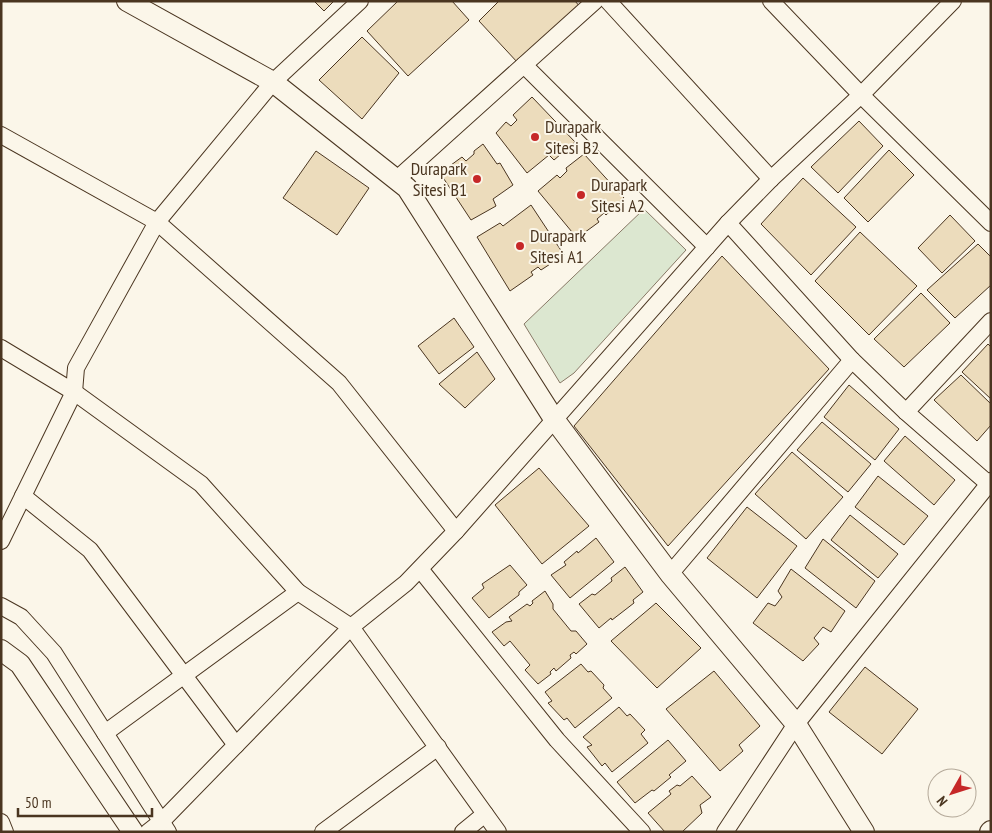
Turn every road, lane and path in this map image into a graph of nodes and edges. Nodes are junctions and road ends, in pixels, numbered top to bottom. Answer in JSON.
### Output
{"nodes":[{"id":1,"x":127,"y":1,"type":"edge"},
{"id":2,"x":360,"y":1,"type":"edge"},
{"id":3,"x":595,"y":1,"type":"edge"},
{"id":4,"x":608,"y":1,"type":"edge"},
{"id":5,"x":772,"y":1,"type":"edge"},
{"id":6,"x":953,"y":1,"type":"edge"},
{"id":7,"x":524,"y":65,"type":"junction"},
{"id":8,"x":273,"y":82,"type":"junction"},
{"id":9,"x":861,"y":95,"type":"junction"},
{"id":10,"x":1,"y":135,"type":"edge"},
{"id":11,"x":771,"y":179,"type":"junction"},
{"id":12,"x":396,"y":180,"type":"junction"},
{"id":13,"x":157,"y":222,"type":"junction"},
{"id":14,"x":991,"y":222,"type":"edge"},
{"id":15,"x":728,"y":223,"type":"junction"},
{"id":16,"x":707,"y":247,"type":"junction"},
{"id":17,"x":991,"y":321,"type":"edge"},
{"id":18,"x":1,"y":348,"type":"edge"},
{"id":19,"x":852,"y":360,"type":"junction"},
{"id":20,"x":74,"y":392,"type":"junction"},
{"id":21,"x":906,"y":412,"type":"junction"},
{"id":22,"x":554,"y":419,"type":"junction"},
{"id":23,"x":990,"y":484,"type":"edge"},
{"id":24,"x":23,"y":496,"type":"junction"},
{"id":25,"x":456,"y":531,"type":"junction"},
{"id":26,"x":1,"y":541,"type":"edge"},
{"id":27,"x":420,"y":569,"type":"junction"},
{"id":28,"x":670,"y":574,"type":"junction"},
{"id":29,"x":298,"y":592,"type":"junction"},
{"id":30,"x":1,"y":606,"type":"edge"},
{"id":31,"x":351,"y":627,"type":"junction"},
{"id":32,"x":1,"y":650,"type":"edge"},
{"id":33,"x":184,"y":675,"type":"junction"},
{"id":34,"x":796,"y":724,"type":"junction"},
{"id":35,"x":105,"y":733,"type":"junction"},
{"id":36,"x":236,"y":745,"type":"junction"},
{"id":37,"x":438,"y":747,"type":"junction"},
{"id":38,"x":485,"y":814,"type":"junction"},
{"id":39,"x":1,"y":822,"type":"edge"},
{"id":40,"x":165,"y":827,"type":"edge"},
{"id":41,"x":5,"y":832,"type":"edge"},
{"id":42,"x":133,"y":832,"type":"edge"},
{"id":43,"x":148,"y":832,"type":"edge"},
{"id":44,"x":323,"y":832,"type":"edge"},
{"id":45,"x":464,"y":832,"type":"edge"},
{"id":46,"x":498,"y":832,"type":"edge"},
{"id":47,"x":642,"y":832,"type":"edge"},
{"id":48,"x":725,"y":832,"type":"edge"},
{"id":49,"x":864,"y":832,"type":"edge"}],
"edges":[{"from":1,"to":8,"type":"street"},
{"from":2,"to":8,"type":"street"},
{"from":3,"to":7,"type":"street"},
{"from":4,"to":11,"type":"street"},
{"from":5,"to":9,"type":"street"},
{"from":6,"to":9,"type":"street"},
{"from":7,"to":12,"type":"street"},
{"from":7,"to":16,"type":"street"},
{"from":8,"to":12,"type":"street"},
{"from":8,"to":13,"type":"street"},
{"from":9,"to":11,"type":"street"},
{"from":9,"to":14,"type":"street"},
{"from":10,"to":13,"type":"street"},
{"from":11,"to":15,"type":"street"},
{"from":12,"to":22,"type":"street"},
{"from":13,"to":20,"type":"street"},
{"from":13,"to":25,"type":"street"},
{"from":15,"to":16,"type":"street"},
{"from":15,"to":19,"type":"street"},
{"from":16,"to":22,"type":"street"},
{"from":17,"to":21,"type":"street"},
{"from":18,"to":20,"type":"street"},
{"from":19,"to":21,"type":"street"},
{"from":19,"to":28,"type":"street"},
{"from":20,"to":24,"type":"street"},
{"from":20,"to":29,"type":"street"},
{"from":21,"to":23,"type":"street"},
{"from":22,"to":25,"type":"street"},
{"from":22,"to":28,"type":"street"},
{"from":23,"to":34,"type":"street"},
{"from":24,"to":26,"type":"street"},
{"from":24,"to":33,"type":"street"},
{"from":25,"to":27,"type":"street"},
{"from":27,"to":31,"type":"street"},
{"from":27,"to":47,"type":"street"},
{"from":28,"to":34,"type":"street"},
{"from":29,"to":31,"type":"street"},
{"from":29,"to":33,"type":"street"},
{"from":30,"to":35,"type":"street"},
{"from":31,"to":36,"type":"street"},
{"from":31,"to":37,"type":"street"},
{"from":32,"to":42,"type":"street"},
{"from":33,"to":35,"type":"street"},
{"from":33,"to":36,"type":"street"},
{"from":34,"to":48,"type":"street"},
{"from":34,"to":49,"type":"street"},
{"from":35,"to":40,"type":"street"},
{"from":36,"to":40,"type":"street"},
{"from":37,"to":38,"type":"street"},
{"from":37,"to":44,"type":"street"},
{"from":38,"to":45,"type":"street"},
{"from":38,"to":46,"type":"street"},
{"from":39,"to":41,"type":"street"},
{"from":40,"to":43,"type":"street"}]}
